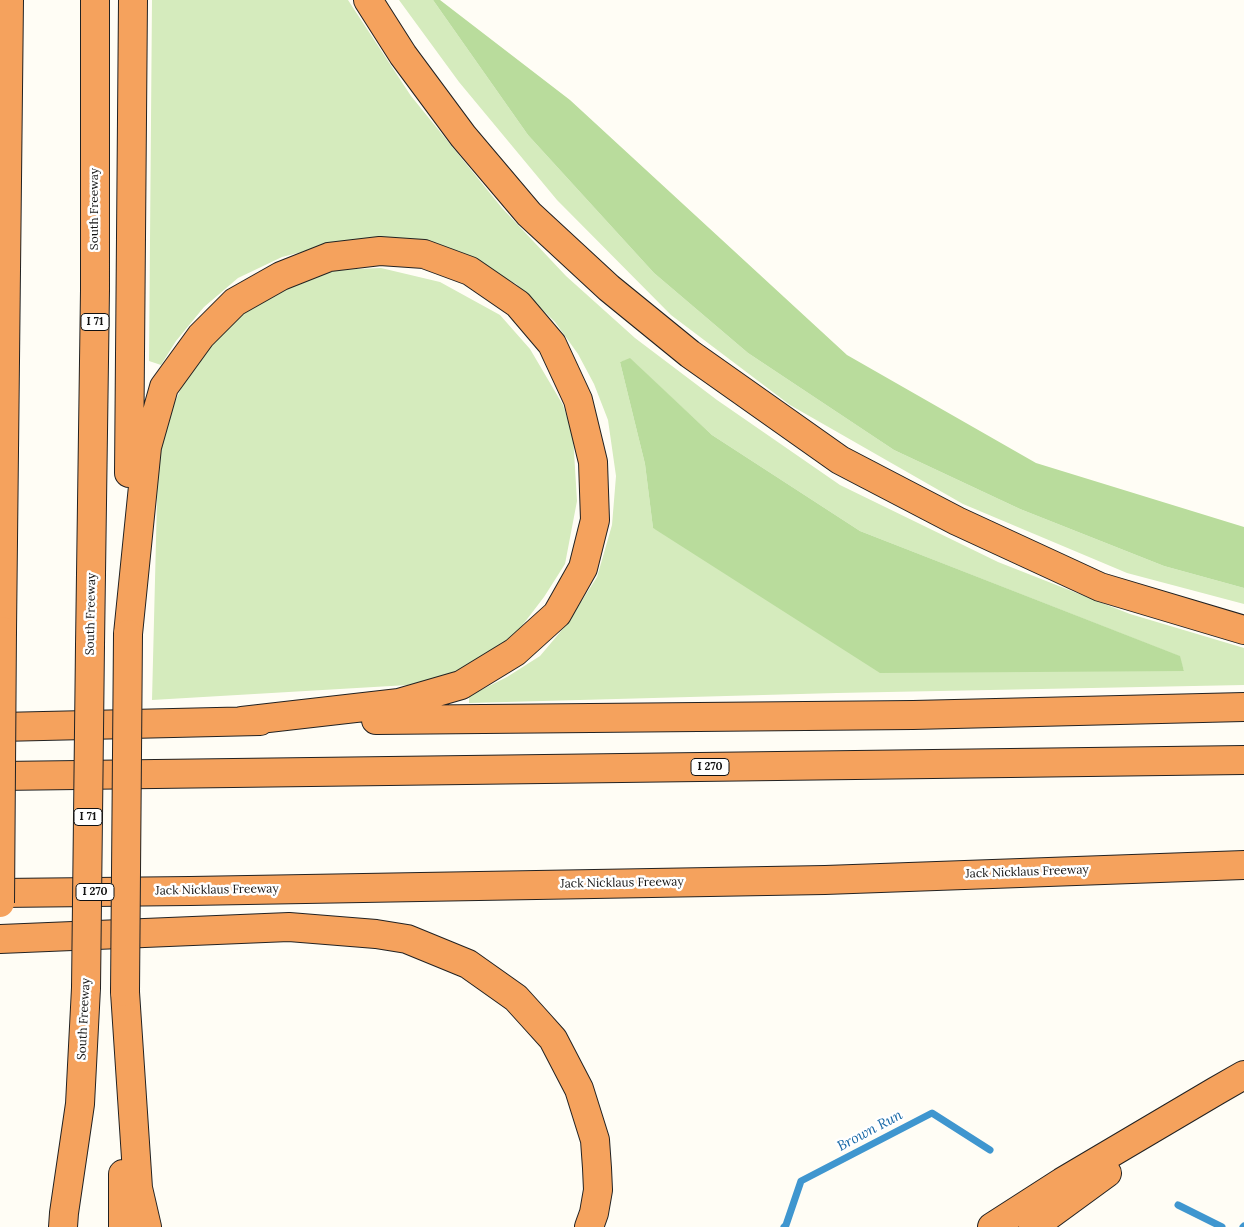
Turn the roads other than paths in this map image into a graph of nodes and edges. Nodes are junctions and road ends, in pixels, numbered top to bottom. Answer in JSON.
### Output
{"nodes":[{"id":1,"x":9,"y":0,"type":"edge"},
{"id":2,"x":95,"y":0,"type":"edge"},
{"id":3,"x":133,"y":0,"type":"edge"},
{"id":4,"x":368,"y":0,"type":"edge"},
{"id":5,"x":1244,"y":630,"type":"edge"},
{"id":6,"x":128,"y":634,"type":"junction"},
{"id":7,"x":1244,"y":707,"type":"edge"},
{"id":8,"x":242,"y":721,"type":"junction"},
{"id":9,"x":0,"y":727,"type":"edge"},
{"id":10,"x":1244,"y":760,"type":"edge"},
{"id":11,"x":0,"y":776,"type":"edge"},
{"id":12,"x":1244,"y":865,"type":"edge"},
{"id":13,"x":0,"y":893,"type":"edge"},
{"id":14,"x":0,"y":903,"type":"edge"},
{"id":15,"x":0,"y":939,"type":"edge"},
{"id":16,"x":125,"y":992,"type":"junction"},
{"id":17,"x":1244,"y":1076,"type":"edge"},
{"id":18,"x":1216,"y":1091,"type":"junction"},
{"id":19,"x":80,"y":1104,"type":"junction"},
{"id":20,"x":63,"y":1227,"type":"edge"},
{"id":21,"x":81,"y":1227,"type":"edge"},
{"id":22,"x":123,"y":1227,"type":"edge"},
{"id":23,"x":147,"y":1227,"type":"edge"},
{"id":24,"x":589,"y":1227,"type":"edge"},
{"id":25,"x":992,"y":1227,"type":"edge"},
{"id":26,"x":1033,"y":1227,"type":"edge"}],
"edges":[{"from":1,"to":14,"type":"highway","bridge":true},
{"from":2,"to":19,"type":"highway","name":"South Freeway","number":"I 71","bridge":true},
{"from":3,"to":6,"type":"highway"},
{"from":4,"to":5,"type":"highway"},
{"from":6,"to":8,"type":"highway"},
{"from":6,"to":16,"type":"highway","bridge":true},
{"from":7,"to":8,"type":"highway"},
{"from":8,"to":9,"type":"highway"},
{"from":10,"to":11,"type":"highway","number":"I 270"},
{"from":12,"to":13,"type":"highway","name":"Jack Nicklaus Freeway","number":"I 270"},
{"from":15,"to":24,"type":"highway"},
{"from":16,"to":22,"type":"highway"},
{"from":16,"to":23,"type":"highway"},
{"from":17,"to":18,"type":"highway"},
{"from":18,"to":25,"type":"highway"},
{"from":18,"to":26,"type":"highway"},
{"from":19,"to":20,"type":"highway","name":"South Freeway","number":"I 71"},
{"from":19,"to":21,"type":"highway"}]}
